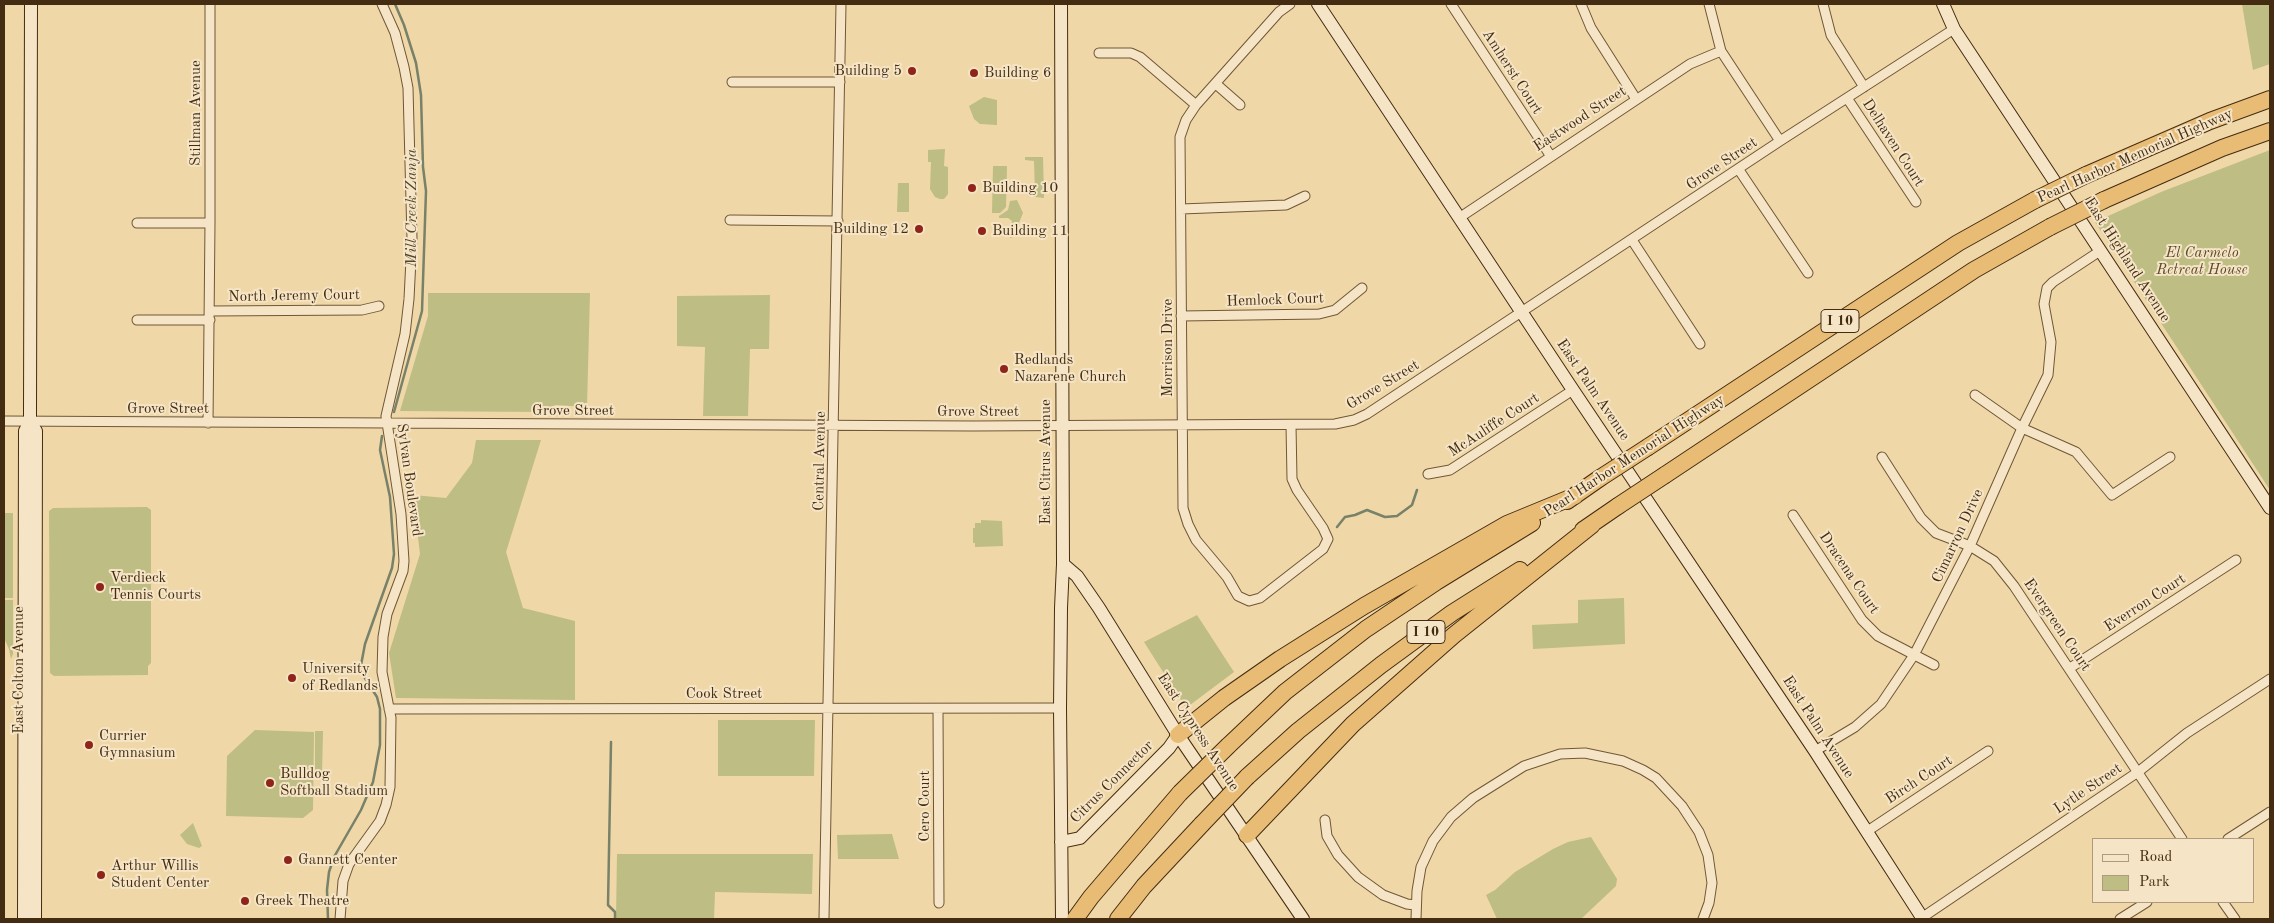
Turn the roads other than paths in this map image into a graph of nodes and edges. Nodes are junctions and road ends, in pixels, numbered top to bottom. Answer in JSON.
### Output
{"nodes":[{"id":1,"x":31,"y":4,"type":"edge"},
{"id":2,"x":210,"y":4,"type":"edge"},
{"id":3,"x":382,"y":4,"type":"edge"},
{"id":4,"x":841,"y":4,"type":"edge"},
{"id":5,"x":1061,"y":4,"type":"edge"},
{"id":6,"x":1290,"y":4,"type":"edge"},
{"id":7,"x":1318,"y":4,"type":"edge"},
{"id":8,"x":1451,"y":4,"type":"edge"},
{"id":9,"x":1581,"y":4,"type":"edge"},
{"id":10,"x":1709,"y":4,"type":"edge"},
{"id":11,"x":1823,"y":4,"type":"edge"},
{"id":12,"x":1943,"y":4,"type":"edge"},
{"id":13,"x":1954,"y":29,"type":"junction"},
{"id":14,"x":1720,"y":51,"type":"junction"},
{"id":15,"x":1099,"y":53,"type":"dead end"},
{"id":16,"x":732,"y":82,"type":"dead end"},
{"id":17,"x":840,"y":82,"type":"junction"},
{"id":18,"x":1216,"y":84,"type":"junction"},
{"id":19,"x":1864,"y":87,"type":"junction"},
{"id":20,"x":1847,"y":98,"type":"junction"},
{"id":21,"x":1636,"y":99,"type":"junction"},
{"id":22,"x":2270,"y":99,"type":"edge"},
{"id":23,"x":1196,"y":105,"type":"junction"},
{"id":24,"x":1240,"y":106,"type":"dead end"},
{"id":25,"x":2270,"y":131,"type":"edge"},
{"id":26,"x":1780,"y":141,"type":"junction"},
{"id":27,"x":1550,"y":155,"type":"junction"},
{"id":28,"x":1739,"y":170,"type":"junction"},
{"id":29,"x":1305,"y":196,"type":"dead end"},
{"id":30,"x":1916,"y":202,"type":"dead end"},
{"id":31,"x":1181,"y":209,"type":"junction"},
{"id":32,"x":1459,"y":218,"type":"junction"},
{"id":33,"x":730,"y":220,"type":"dead end"},
{"id":34,"x":838,"y":221,"type":"junction"},
{"id":35,"x":137,"y":223,"type":"dead end"},
{"id":36,"x":210,"y":223,"type":"junction"},
{"id":37,"x":1632,"y":240,"type":"junction"},
{"id":38,"x":2100,"y":251,"type":"junction"},
{"id":39,"x":1808,"y":273,"type":"dead end"},
{"id":40,"x":1362,"y":288,"type":"dead end"},
{"id":41,"x":378,"y":306,"type":"dead end"},
{"id":42,"x":1522,"y":313,"type":"junction"},
{"id":43,"x":210,"y":316,"type":"junction"},
{"id":44,"x":1182,"y":316,"type":"junction"},
{"id":45,"x":137,"y":320,"type":"dead end"},
{"id":46,"x":1700,"y":344,"type":"dead end"},
{"id":47,"x":1573,"y":390,"type":"junction"},
{"id":48,"x":1976,"y":395,"type":"dead end"},
{"id":49,"x":4,"y":421,"type":"edge"},
{"id":50,"x":30,"y":421,"type":"junction"},
{"id":51,"x":208,"y":423,"type":"junction"},
{"id":52,"x":389,"y":424,"type":"junction"},
{"id":53,"x":834,"y":425,"type":"junction"},
{"id":54,"x":1182,"y":425,"type":"junction"},
{"id":55,"x":1290,"y":425,"type":"junction"},
{"id":56,"x":1062,"y":426,"type":"junction"},
{"id":57,"x":2022,"y":428,"type":"junction"},
{"id":58,"x":1882,"y":457,"type":"dead end"},
{"id":59,"x":2170,"y":457,"type":"dead end"},
{"id":60,"x":1428,"y":474,"type":"dead end"},
{"id":61,"x":1575,"y":496,"type":"junction"},
{"id":62,"x":2270,"y":508,"type":"edge"},
{"id":63,"x":1793,"y":515,"type":"dead end"},
{"id":64,"x":1592,"y":525,"type":"junction"},
{"id":65,"x":1970,"y":546,"type":"junction"},
{"id":66,"x":2236,"y":560,"type":"dead end"},
{"id":67,"x":1064,"y":564,"type":"junction"},
{"id":68,"x":1914,"y":655,"type":"junction"},
{"id":69,"x":1934,"y":665,"type":"dead end"},
{"id":70,"x":2070,"y":668,"type":"junction"},
{"id":71,"x":2270,"y":679,"type":"edge"},
{"id":72,"x":828,"y":708,"type":"junction"},
{"id":73,"x":1060,"y":708,"type":"junction"},
{"id":74,"x":389,"y":709,"type":"junction"},
{"id":75,"x":938,"y":710,"type":"junction"},
{"id":76,"x":1178,"y":735,"type":"junction"},
{"id":77,"x":1815,"y":751,"type":"junction"},
{"id":78,"x":1988,"y":751,"type":"dead end"},
{"id":79,"x":2138,"y":772,"type":"junction"},
{"id":80,"x":2270,"y":812,"type":"edge"},
{"id":81,"x":1324,"y":820,"type":"dead end"},
{"id":82,"x":1866,"y":832,"type":"junction"},
{"id":83,"x":1247,"y":835,"type":"junction"},
{"id":84,"x":2181,"y":838,"type":"edge"},
{"id":85,"x":2230,"y":838,"type":"edge"},
{"id":86,"x":1062,"y":842,"type":"junction"},
{"id":87,"x":939,"y":902,"type":"dead end"},
{"id":88,"x":2145,"y":903,"type":"edge"},
{"id":89,"x":2224,"y":903,"type":"edge"},
{"id":90,"x":1415,"y":905,"type":"junction"},
{"id":91,"x":24,"y":919,"type":"edge"},
{"id":92,"x":35,"y":919,"type":"edge"},
{"id":93,"x":340,"y":919,"type":"edge"},
{"id":94,"x":824,"y":919,"type":"edge"},
{"id":95,"x":1062,"y":919,"type":"edge"},
{"id":96,"x":1075,"y":919,"type":"edge"},
{"id":97,"x":1118,"y":919,"type":"edge"},
{"id":98,"x":1303,"y":919,"type":"edge"},
{"id":99,"x":1416,"y":919,"type":"edge"},
{"id":100,"x":1704,"y":919,"type":"edge"},
{"id":101,"x":1922,"y":919,"type":"edge"},
{"id":102,"x":2120,"y":919,"type":"edge"},
{"id":103,"x":2235,"y":919,"type":"edge"}],
"edges":[{"from":1,"to":50,"type":"street","name":"East Colton Avenue"},
{"from":2,"to":36,"type":"street","name":"Stillman Avenue"},
{"from":3,"to":52,"type":"street","name":"Sylvan Boulevard"},
{"from":4,"to":17,"type":"street","name":"Central Avenue"},
{"from":5,"to":56,"type":"street","name":"East Citrus Avenue"},
{"from":6,"to":18,"type":"street","name":"Morrison Drive"},
{"from":7,"to":32,"type":"street","name":"East Palm Avenue"},
{"from":8,"to":27,"type":"street","name":"Amherst Court"},
{"from":9,"to":21,"type":"street"},
{"from":10,"to":14,"type":"street"},
{"from":11,"to":19,"type":"street","name":"Delhaven Court"},
{"from":12,"to":13,"type":"street","name":"East Highland Avenue"},
{"from":13,"to":19,"type":"street","name":"Grove Street"},
{"from":13,"to":38,"type":"street","name":"East Highland Avenue"},
{"from":14,"to":21,"type":"street","name":"Eastwood Street"},
{"from":14,"to":26,"type":"street"},
{"from":15,"to":23,"type":"street"},
{"from":16,"to":17,"type":"street"},
{"from":17,"to":34,"type":"street","name":"Central Avenue"},
{"from":18,"to":23,"type":"street","name":"Morrison Drive"},
{"from":18,"to":24,"type":"street"},
{"from":19,"to":20,"type":"street","name":"Grove Street"},
{"from":20,"to":26,"type":"street","name":"Grove Street"},
{"from":20,"to":30,"type":"street","name":"Delhaven Court"},
{"from":21,"to":27,"type":"street","name":"Eastwood Street"},
{"from":22,"to":61,"type":"highway","name":"Pearl Harbor Memorial Highway","number":"I 10","bridge":true},
{"from":23,"to":31,"type":"street","name":"Morrison Drive"},
{"from":25,"to":64,"type":"highway","name":"Pearl Harbor Memorial Highway","number":"I 10","bridge":true},
{"from":26,"to":28,"type":"street","name":"Grove Street"},
{"from":27,"to":32,"type":"street","name":"Eastwood Street"},
{"from":28,"to":37,"type":"street","name":"Grove Street"},
{"from":28,"to":39,"type":"street"},
{"from":29,"to":31,"type":"street"},
{"from":31,"to":44,"type":"street","name":"Morrison Drive"},
{"from":32,"to":42,"type":"street","name":"East Palm Avenue"},
{"from":33,"to":34,"type":"street"},
{"from":34,"to":53,"type":"street","name":"Central Avenue"},
{"from":35,"to":36,"type":"street"},
{"from":36,"to":43,"type":"street","name":"Stillman Avenue"},
{"from":37,"to":42,"type":"street","name":"Grove Street"},
{"from":37,"to":46,"type":"street"},
{"from":38,"to":57,"type":"street","name":"Cimarron Drive"},
{"from":38,"to":62,"type":"street","name":"East Highland Avenue"},
{"from":40,"to":44,"type":"street","name":"Hemlock Court"},
{"from":41,"to":43,"type":"street","name":"North Jeremy Court"},
{"from":42,"to":47,"type":"street","name":"East Palm Avenue"},
{"from":42,"to":55,"type":"street","name":"Grove Street"},
{"from":43,"to":45,"type":"street"},
{"from":43,"to":51,"type":"street","name":"Stillman Avenue"},
{"from":44,"to":54,"type":"street","name":"Morrison Drive"},
{"from":47,"to":60,"type":"street","name":"McAuliffe Court"},
{"from":47,"to":77,"type":"street","name":"East Palm Avenue"},
{"from":48,"to":57,"type":"street"},
{"from":49,"to":50,"type":"street","name":"Grove Street"},
{"from":50,"to":51,"type":"street","name":"Grove Street"},
{"from":50,"to":91,"type":"street","name":"East Colton Avenue"},
{"from":50,"to":92,"type":"street","name":"East Colton Avenue"},
{"from":51,"to":52,"type":"street","name":"Grove Street"},
{"from":52,"to":53,"type":"street","name":"Grove Street"},
{"from":52,"to":74,"type":"street","name":"Sylvan Boulevard"},
{"from":53,"to":56,"type":"street","name":"Grove Street"},
{"from":53,"to":72,"type":"street","name":"Central Avenue"},
{"from":54,"to":55,"type":"street","name":"Grove Street"},
{"from":54,"to":55,"type":"street","name":"Morrison Drive"},
{"from":54,"to":56,"type":"street","name":"Grove Street"},
{"from":56,"to":67,"type":"street","name":"East Citrus Avenue"},
{"from":57,"to":59,"type":"street"},
{"from":57,"to":65,"type":"street","name":"Cimarron Drive"},
{"from":58,"to":65,"type":"street","name":"Evergreen Court"},
{"from":61,"to":76,"type":"highway"},
{"from":61,"to":96,"type":"highway","name":"Pearl Harbor Memorial Highway","number":"I 10","bridge":true},
{"from":63,"to":68,"type":"street","name":"Dracena Court"},
{"from":64,"to":83,"type":"highway"},
{"from":64,"to":97,"type":"highway","name":"Pearl Harbor Memorial Highway","number":"I 10","bridge":true},
{"from":65,"to":68,"type":"street","name":"Cimarron Drive"},
{"from":65,"to":70,"type":"street","name":"Evergreen Court"},
{"from":66,"to":70,"type":"street","name":"Everron Court"},
{"from":67,"to":73,"type":"street","name":"East Citrus Avenue"},
{"from":67,"to":76,"type":"street","name":"East Cypress Avenue"},
{"from":68,"to":69,"type":"street"},
{"from":68,"to":77,"type":"street","name":"Cimarron Drive"},
{"from":70,"to":79,"type":"street","name":"Evergreen Court"},
{"from":71,"to":79,"type":"street","name":"Lytle Street"},
{"from":72,"to":74,"type":"street","name":"Cook Street"},
{"from":72,"to":75,"type":"street","name":"Cook Street"},
{"from":72,"to":94,"type":"street","name":"Central Avenue"},
{"from":73,"to":75,"type":"street","name":"Cook Street"},
{"from":73,"to":86,"type":"street","name":"East Citrus Avenue"},
{"from":74,"to":93,"type":"street","name":"Sylvan Boulevard"},
{"from":75,"to":87,"type":"street","name":"Cero Court"},
{"from":76,"to":83,"type":"street","name":"East Cypress Avenue"},
{"from":76,"to":86,"type":"street","name":"Citrus Connector"},
{"from":77,"to":82,"type":"street","name":"East Palm Avenue"},
{"from":78,"to":82,"type":"street","name":"Birch Court"},
{"from":79,"to":84,"type":"street","name":"Evergreen Court"},
{"from":79,"to":101,"type":"street","name":"Lytle Street"},
{"from":80,"to":85,"type":"street"},
{"from":81,"to":90,"type":"street"},
{"from":82,"to":101,"type":"street","name":"East Palm Avenue"},
{"from":83,"to":98,"type":"street","name":"East Cypress Avenue"},
{"from":86,"to":95,"type":"street","name":"East Citrus Avenue"},
{"from":88,"to":102,"type":"street"},
{"from":89,"to":103,"type":"street"},
{"from":90,"to":99,"type":"street"},
{"from":90,"to":100,"type":"street"}]}
